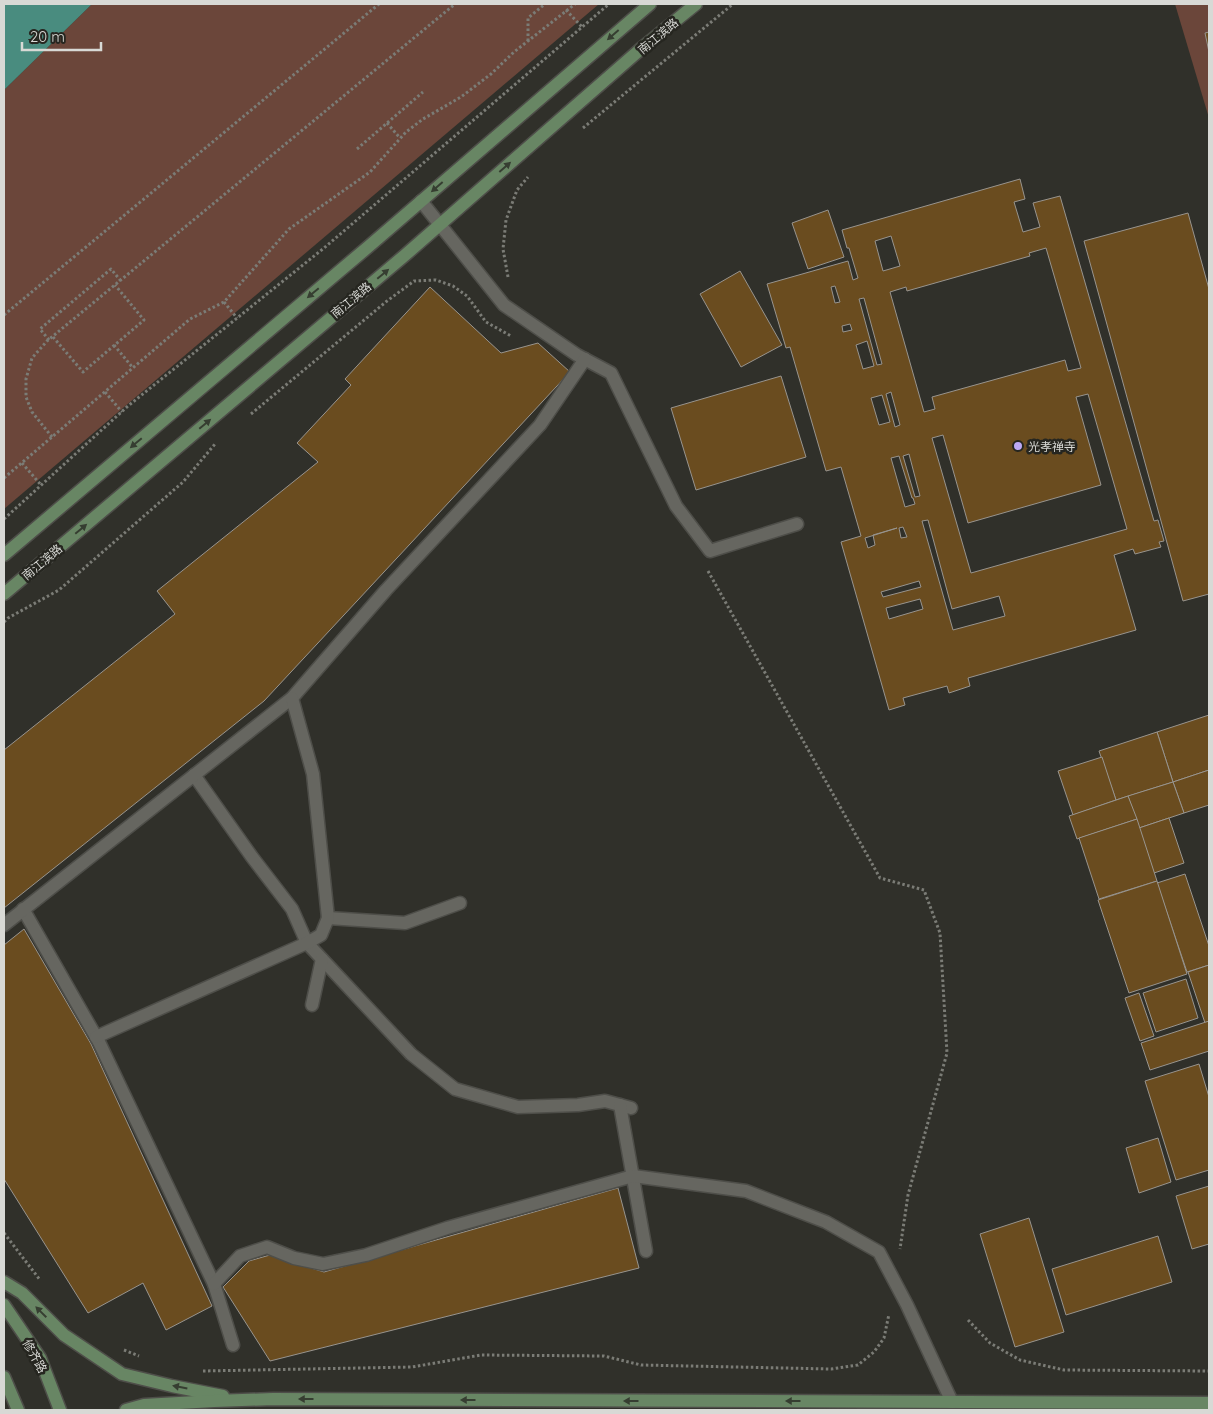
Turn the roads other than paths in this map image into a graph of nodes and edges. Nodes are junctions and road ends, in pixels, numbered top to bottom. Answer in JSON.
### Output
{"nodes":[{"id":1,"x":650,"y":4,"type":"edge"},
{"id":2,"x":696,"y":4,"type":"edge"},
{"id":3,"x":421,"y":201,"type":"junction"},
{"id":4,"x":440,"y":224,"type":"junction"},
{"id":5,"x":585,"y":359,"type":"junction"},
{"id":6,"x":797,"y":524,"type":"dead end"},
{"id":7,"x":4,"y":555,"type":"edge"},
{"id":8,"x":4,"y":594,"type":"edge"},
{"id":9,"x":292,"y":698,"type":"junction"},
{"id":10,"x":194,"y":775,"type":"junction"},
{"id":11,"x":460,"y":903,"type":"dead end"},
{"id":12,"x":23,"y":909,"type":"junction"},
{"id":13,"x":328,"y":918,"type":"junction"},
{"id":14,"x":4,"y":924,"type":"edge"},
{"id":15,"x":307,"y":943,"type":"junction"},
{"id":16,"x":322,"y":959,"type":"junction"},
{"id":17,"x":312,"y":1005,"type":"dead end"},
{"id":18,"x":96,"y":1037,"type":"junction"},
{"id":19,"x":633,"y":1176,"type":"junction"},
{"id":20,"x":646,"y":1251,"type":"dead end"},
{"id":21,"x":4,"y":1282,"type":"edge"},
{"id":22,"x":214,"y":1284,"type":"junction"},
{"id":23,"x":4,"y":1305,"type":"edge"},
{"id":24,"x":234,"y":1345,"type":"dead end"},
{"id":25,"x":4,"y":1377,"type":"edge"},
{"id":26,"x":246,"y":1400,"type":"junction"},
{"id":27,"x":1209,"y":1403,"type":"edge"},
{"id":28,"x":952,"y":1405,"type":"edge"},
{"id":29,"x":18,"y":1410,"type":"edge"},
{"id":30,"x":60,"y":1410,"type":"edge"},
{"id":31,"x":126,"y":1410,"type":"edge"}],
"edges":[{"from":1,"to":3,"type":"main road","one_way":true},
{"from":4,"to":2,"type":"main road","name":"南江滨路","one_way":true},
{"from":3,"to":4,"type":"street"},
{"from":3,"to":7,"type":"main road","one_way":true},
{"from":4,"to":5,"type":"street"},
{"from":8,"to":4,"type":"main road","name":"南江滨路","one_way":true},
{"from":5,"to":6,"type":"street"},
{"from":5,"to":9,"type":"street"},
{"from":9,"to":10,"type":"street"},
{"from":9,"to":13,"type":"street"},
{"from":10,"to":12,"type":"street"},
{"from":10,"to":15,"type":"street"},
{"from":11,"to":13,"type":"street"},
{"from":12,"to":14,"type":"street"},
{"from":12,"to":18,"type":"street"},
{"from":13,"to":15,"type":"street"},
{"from":15,"to":16,"type":"street"},
{"from":15,"to":18,"type":"street"},
{"from":16,"to":17,"type":"street"},
{"from":16,"to":19,"type":"street"},
{"from":18,"to":22,"type":"street"},
{"from":19,"to":20,"type":"street"},
{"from":19,"to":22,"type":"street"},
{"from":19,"to":28,"type":"street"},
{"from":26,"to":21,"type":"main road","one_way":true},
{"from":22,"to":24,"type":"street"},
{"from":23,"to":30,"type":"main road","name":"修齐路"},
{"from":25,"to":29,"type":"main road"},
{"from":28,"to":26,"type":"main road","one_way":true},
{"from":26,"to":31,"type":"main road"},
{"from":27,"to":28,"type":"main road"}]}
